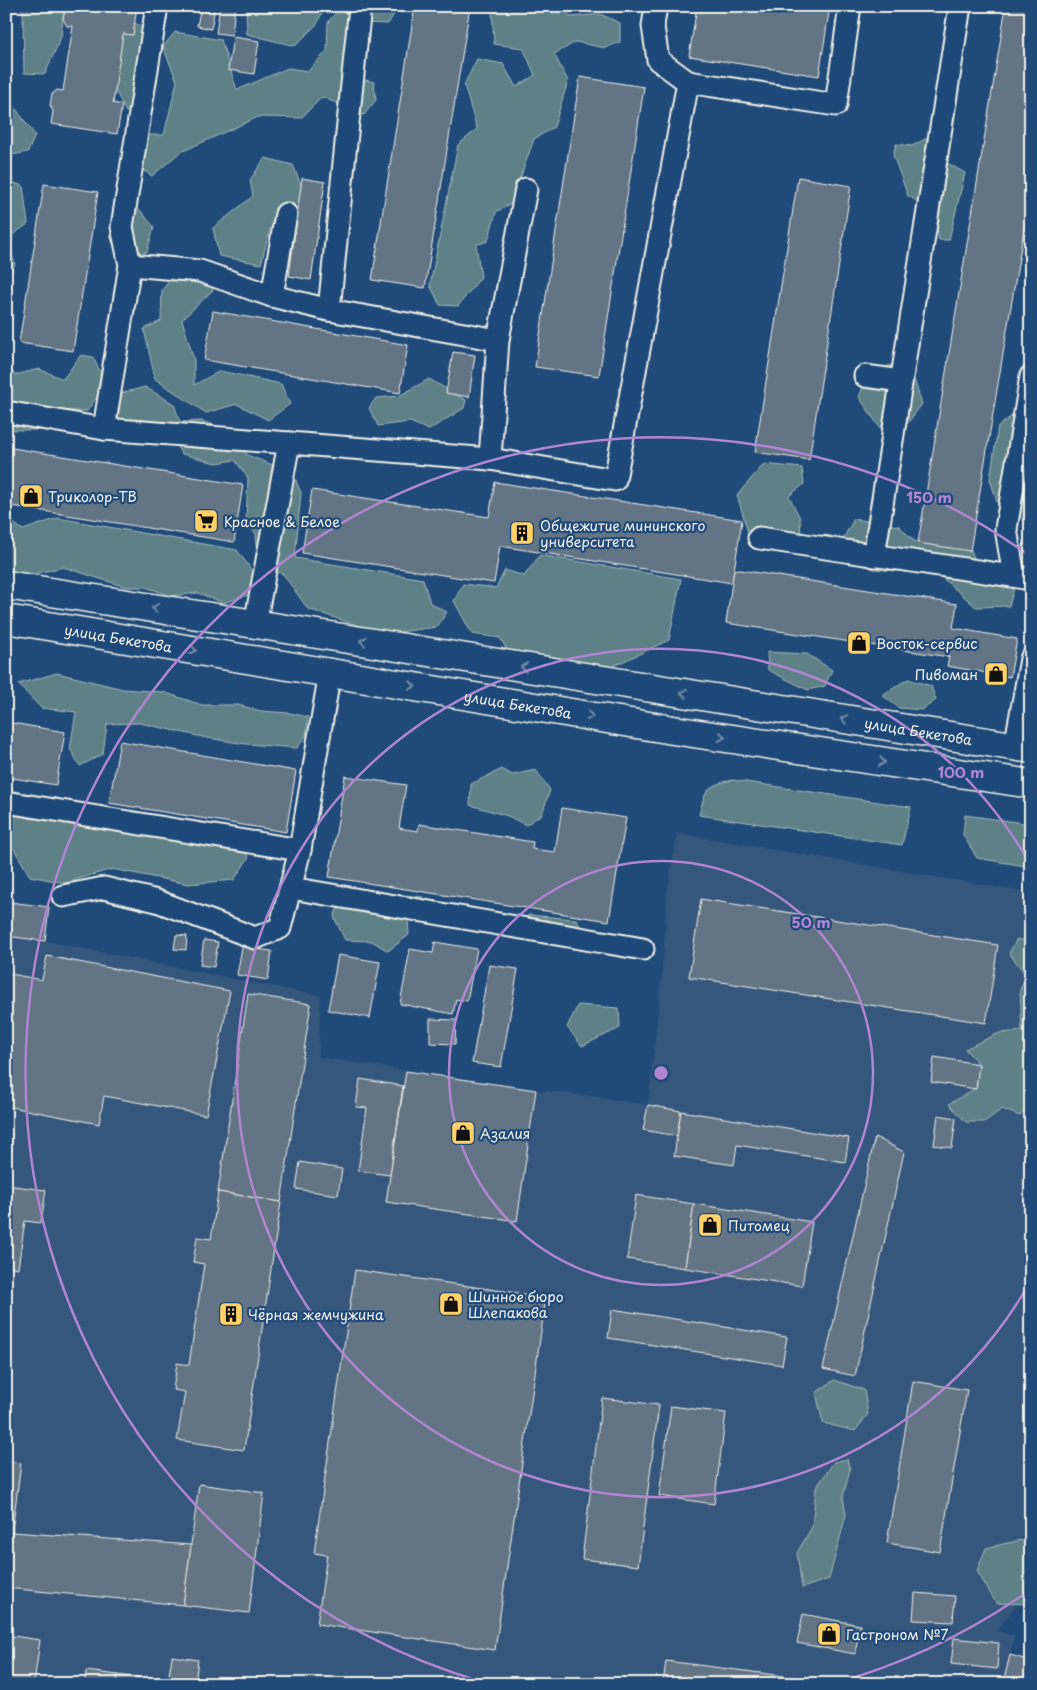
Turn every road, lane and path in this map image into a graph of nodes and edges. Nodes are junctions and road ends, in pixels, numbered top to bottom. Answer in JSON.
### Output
{"nodes":[{"id":1,"x":157,"y":6,"type":"edge"},
{"id":2,"x":360,"y":6,"type":"edge"},
{"id":3,"x":656,"y":6,"type":"edge"},
{"id":4,"x":850,"y":6,"type":"edge"},
{"id":5,"x":960,"y":6,"type":"edge"},
{"id":6,"x":688,"y":82,"type":"junction"},
{"id":7,"x":526,"y":189,"type":"dead end"},
{"id":8,"x":286,"y":214,"type":"dead end"},
{"id":9,"x":130,"y":265,"type":"junction"},
{"id":10,"x":272,"y":296,"type":"junction"},
{"id":11,"x":329,"y":310,"type":"junction"},
{"id":12,"x":498,"y":340,"type":"junction"},
{"id":13,"x":865,"y":376,"type":"dead end"},
{"id":14,"x":1031,"y":376,"type":"edge"},
{"id":15,"x":901,"y":381,"type":"junction"},
{"id":16,"x":6,"y":412,"type":"edge"},
{"id":17,"x":104,"y":429,"type":"junction"},
{"id":18,"x":289,"y":443,"type":"junction"},
{"id":19,"x":490,"y":459,"type":"junction"},
{"id":20,"x":759,"y":538,"type":"dead end"},
{"id":21,"x":874,"y":556,"type":"junction"},
{"id":22,"x":1022,"y":578,"type":"edge"},
{"id":23,"x":6,"y":585,"type":"edge"},
{"id":24,"x":6,"y":619,"type":"edge"},
{"id":25,"x":255,"y":624,"type":"junction"},
{"id":26,"x":1031,"y":659,"type":"edge"},
{"id":27,"x":330,"y":672,"type":"junction"},
{"id":28,"x":1023,"y":748,"type":"edge"},
{"id":29,"x":1031,"y":784,"type":"edge"},
{"id":30,"x":6,"y":802,"type":"edge"},
{"id":31,"x":300,"y":850,"type":"junction"},
{"id":32,"x":291,"y":888,"type":"junction"},
{"id":33,"x":63,"y":896,"type":"dead end"},
{"id":34,"x":643,"y":949,"type":"dead end"}],
"edges":[{"from":1,"to":9,"type":"street"},
{"from":2,"to":11,"type":"street"},
{"from":3,"to":6,"type":"street"},
{"from":4,"to":6,"type":"street"},
{"from":5,"to":15,"type":"street"},
{"from":6,"to":19,"type":"street"},
{"from":7,"to":12,"type":"street"},
{"from":8,"to":10,"type":"street"},
{"from":9,"to":10,"type":"street"},
{"from":9,"to":17,"type":"street"},
{"from":10,"to":11,"type":"street"},
{"from":11,"to":12,"type":"street"},
{"from":12,"to":19,"type":"street"},
{"from":13,"to":15,"type":"street"},
{"from":14,"to":22,"type":"street"},
{"from":15,"to":21,"type":"street"},
{"from":16,"to":17,"type":"street"},
{"from":17,"to":18,"type":"street"},
{"from":18,"to":19,"type":"street"},
{"from":18,"to":25,"type":"street"},
{"from":20,"to":21,"type":"street"},
{"from":21,"to":22,"type":"street"},
{"from":25,"to":23,"type":"main road","name":"улица Бекетова","one_way":true},
{"from":24,"to":27,"type":"main road","name":"улица Бекетова","one_way":true},
{"from":28,"to":25,"type":"main road","name":"улица Бекетова","one_way":true},
{"from":26,"to":28,"type":"street"},
{"from":27,"to":29,"type":"main road","name":"улица Бекетова","one_way":true},
{"from":27,"to":31,"type":"street"},
{"from":30,"to":31,"type":"street"},
{"from":31,"to":32,"type":"street"},
{"from":32,"to":33,"type":"street"},
{"from":32,"to":34,"type":"street"}]}
